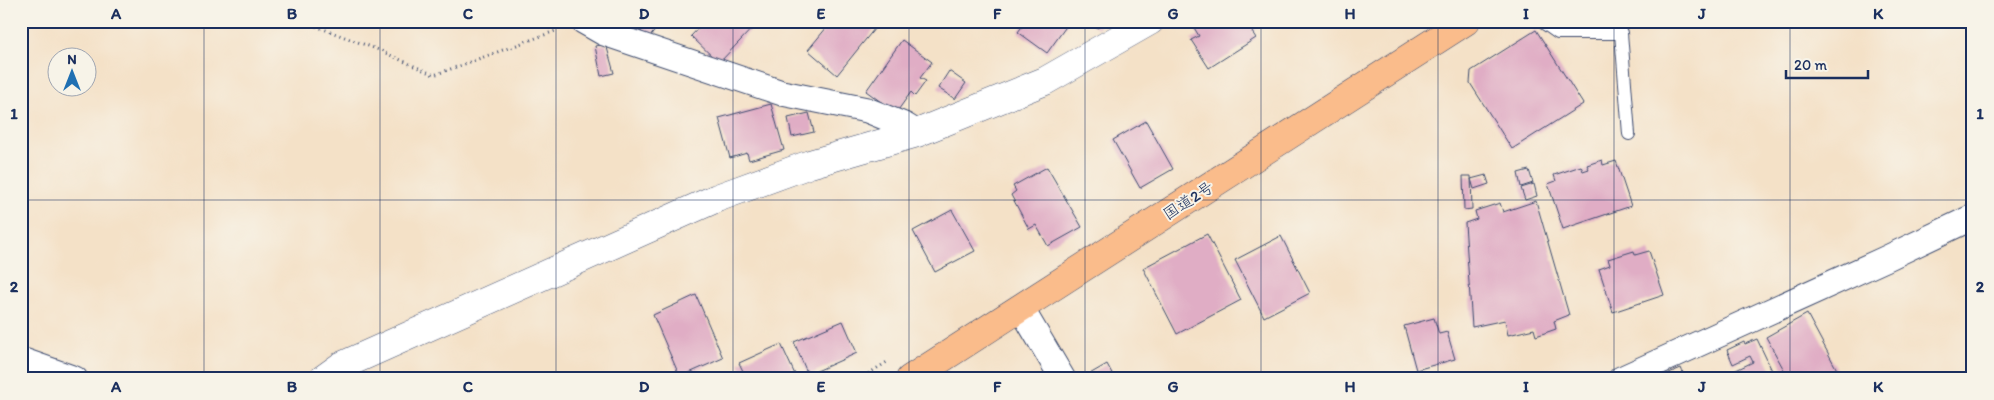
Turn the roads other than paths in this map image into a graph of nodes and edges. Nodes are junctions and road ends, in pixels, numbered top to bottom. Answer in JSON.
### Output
{"nodes":[{"id":1,"x":1150,"y":21,"type":"edge"},
{"id":2,"x":1541,"y":21,"type":"edge"},
{"id":3,"x":1458,"y":23,"type":"edge"},
{"id":4,"x":573,"y":25,"type":"edge"},
{"id":5,"x":917,"y":133,"type":"junction"},
{"id":6,"x":1629,"y":134,"type":"dead end"},
{"id":7,"x":1973,"y":217,"type":"edge"},
{"id":8,"x":1021,"y":308,"type":"junction"},
{"id":9,"x":21,"y":360,"type":"edge"},
{"id":10,"x":75,"y":379,"type":"edge"},
{"id":11,"x":323,"y":379,"type":"edge"},
{"id":12,"x":910,"y":379,"type":"edge"},
{"id":13,"x":1063,"y":379,"type":"edge"},
{"id":14,"x":1621,"y":379,"type":"edge"}],
"edges":[{"from":1,"to":5,"type":"street"},
{"from":2,"to":6,"type":"lane"},
{"from":3,"to":8,"type":"highway","name":"国道2号"},
{"from":4,"to":5,"type":"street"},
{"from":5,"to":11,"type":"street"},
{"from":7,"to":14,"type":"street"},
{"from":8,"to":12,"type":"highway","name":"国道2号"},
{"from":8,"to":13,"type":"street"},
{"from":9,"to":10,"type":"street"}]}
